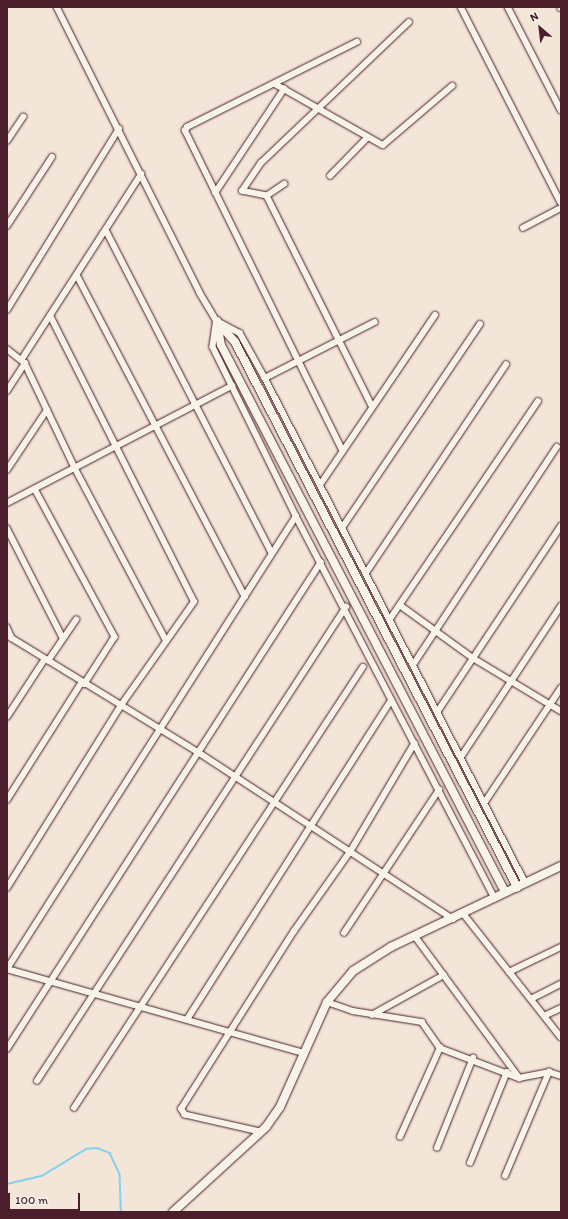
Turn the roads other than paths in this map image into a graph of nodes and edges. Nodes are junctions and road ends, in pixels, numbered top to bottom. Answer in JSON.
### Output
{"nodes":[{"id":1,"x":57,"y":7,"type":"edge"},
{"id":2,"x":461,"y":7,"type":"edge"},
{"id":3,"x":508,"y":7,"type":"edge"},
{"id":4,"x":409,"y":22,"type":"dead end"},
{"id":5,"x":357,"y":42,"type":"dead end"},
{"id":6,"x":275,"y":84,"type":"junction"},
{"id":7,"x":452,"y":86,"type":"dead end"},
{"id":8,"x":284,"y":89,"type":"junction"},
{"id":9,"x":317,"y":108,"type":"junction"},
{"id":10,"x":561,"y":110,"type":"edge"},
{"id":11,"x":23,"y":117,"type":"dead end"},
{"id":12,"x":119,"y":129,"type":"junction"},
{"id":13,"x":368,"y":137,"type":"junction"},
{"id":14,"x":7,"y":141,"type":"edge"},
{"id":15,"x":52,"y":157,"type":"dead end"},
{"id":16,"x":141,"y":174,"type":"junction"},
{"id":17,"x":330,"y":176,"type":"dead end"},
{"id":18,"x":285,"y":184,"type":"dead end"},
{"id":19,"x":215,"y":193,"type":"junction"},
{"id":20,"x":267,"y":196,"type":"junction"},
{"id":21,"x":561,"y":202,"type":"edge"},
{"id":22,"x":561,"y":208,"type":"edge"},
{"id":23,"x":7,"y":226,"type":"edge"},
{"id":24,"x":523,"y":228,"type":"dead end"},
{"id":25,"x":106,"y":230,"type":"junction"},
{"id":26,"x":77,"y":275,"type":"junction"},
{"id":27,"x":7,"y":310,"type":"edge"},
{"id":28,"x":435,"y":314,"type":"dead end"},
{"id":29,"x":50,"y":316,"type":"junction"},
{"id":30,"x":216,"y":322,"type":"junction"},
{"id":31,"x":375,"y":322,"type":"dead end"},
{"id":32,"x":480,"y":324,"type":"dead end"},
{"id":33,"x":338,"y":342,"type":"junction"},
{"id":34,"x":7,"y":349,"type":"edge"},
{"id":35,"x":24,"y":361,"type":"junction"},
{"id":36,"x":297,"y":362,"type":"junction"},
{"id":37,"x":506,"y":365,"type":"dead end"},
{"id":38,"x":265,"y":378,"type":"junction"},
{"id":39,"x":232,"y":386,"type":"junction"},
{"id":40,"x":7,"y":392,"type":"edge"},
{"id":41,"x":538,"y":401,"type":"dead end"},
{"id":42,"x":197,"y":405,"type":"junction"},
{"id":43,"x":372,"y":406,"type":"junction"},
{"id":44,"x":47,"y":410,"type":"junction"},
{"id":45,"x":157,"y":426,"type":"junction"},
{"id":46,"x":116,"y":447,"type":"junction"},
{"id":47,"x":557,"y":447,"type":"dead end"},
{"id":48,"x":342,"y":450,"type":"junction"},
{"id":49,"x":75,"y":468,"type":"junction"},
{"id":50,"x":7,"y":470,"type":"edge"},
{"id":51,"x":320,"y":485,"type":"junction"},
{"id":52,"x":35,"y":489,"type":"junction"},
{"id":53,"x":7,"y":504,"type":"edge"},
{"id":54,"x":296,"y":516,"type":"junction"},
{"id":55,"x":561,"y":526,"type":"edge"},
{"id":56,"x":7,"y":528,"type":"edge"},
{"id":57,"x":342,"y":528,"type":"junction"},
{"id":58,"x":272,"y":553,"type":"junction"},
{"id":59,"x":321,"y":562,"type":"junction"},
{"id":60,"x":366,"y":573,"type":"junction"},
{"id":61,"x":245,"y":597,"type":"junction"},
{"id":62,"x":400,"y":605,"type":"junction"},
{"id":63,"x":561,"y":606,"type":"edge"},
{"id":64,"x":346,"y":607,"type":"junction"},
{"id":65,"x":390,"y":619,"type":"junction"},
{"id":66,"x":76,"y":620,"type":"dead end"},
{"id":67,"x":7,"y":627,"type":"edge"},
{"id":68,"x":436,"y":631,"type":"junction"},
{"id":69,"x":7,"y":634,"type":"edge"},
{"id":70,"x":13,"y":638,"type":"junction"},
{"id":71,"x":63,"y":638,"type":"junction"},
{"id":72,"x":166,"y":640,"type":"junction"},
{"id":73,"x":473,"y":658,"type":"junction"},
{"id":74,"x":47,"y":660,"type":"junction"},
{"id":75,"x":413,"y":665,"type":"junction"},
{"id":76,"x":363,"y":667,"type":"dead end"},
{"id":77,"x":511,"y":682,"type":"junction"},
{"id":78,"x":84,"y":683,"type":"junction"},
{"id":79,"x":561,"y":688,"type":"edge"},
{"id":80,"x":391,"y":701,"type":"junction"},
{"id":81,"x":122,"y":704,"type":"junction"},
{"id":82,"x":550,"y":704,"type":"junction"},
{"id":83,"x":438,"y":711,"type":"junction"},
{"id":84,"x":561,"y":711,"type":"edge"},
{"id":85,"x":7,"y":718,"type":"edge"},
{"id":86,"x":158,"y":728,"type":"junction"},
{"id":87,"x":414,"y":744,"type":"junction"},
{"id":88,"x":198,"y":752,"type":"junction"},
{"id":89,"x":461,"y":757,"type":"junction"},
{"id":90,"x":236,"y":776,"type":"junction"},
{"id":91,"x":439,"y":790,"type":"junction"},
{"id":92,"x":7,"y":800,"type":"edge"},
{"id":93,"x":274,"y":802,"type":"junction"},
{"id":94,"x":485,"y":802,"type":"junction"},
{"id":95,"x":310,"y":824,"type":"junction"},
{"id":96,"x":350,"y":852,"type":"junction"},
{"id":97,"x":560,"y":868,"type":"edge"},
{"id":98,"x":387,"y":873,"type":"junction"},
{"id":99,"x":525,"y":882,"type":"junction"},
{"id":100,"x":517,"y":887,"type":"junction"},
{"id":101,"x":7,"y":888,"type":"edge"},
{"id":102,"x":505,"y":892,"type":"junction"},
{"id":103,"x":496,"y":898,"type":"junction"},
{"id":104,"x":463,"y":913,"type":"junction"},
{"id":105,"x":453,"y":919,"type":"junction"},
{"id":106,"x":344,"y":933,"type":"dead end"},
{"id":107,"x":414,"y":936,"type":"junction"},
{"id":108,"x":561,"y":946,"type":"edge"},
{"id":109,"x":7,"y":969,"type":"edge"},
{"id":110,"x":509,"y":972,"type":"junction"},
{"id":111,"x":444,"y":975,"type":"junction"},
{"id":112,"x":49,"y":980,"type":"junction"},
{"id":113,"x":561,"y":984,"type":"edge"},
{"id":114,"x":95,"y":992,"type":"junction"},
{"id":115,"x":531,"y":999,"type":"junction"},
{"id":116,"x":327,"y":1002,"type":"junction"},
{"id":117,"x":142,"y":1004,"type":"junction"},
{"id":118,"x":561,"y":1008,"type":"edge"},
{"id":119,"x":372,"y":1015,"type":"junction"},
{"id":120,"x":544,"y":1016,"type":"junction"},
{"id":121,"x":188,"y":1018,"type":"junction"},
{"id":122,"x":232,"y":1030,"type":"junction"},
{"id":123,"x":561,"y":1037,"type":"edge"},
{"id":124,"x":7,"y":1048,"type":"edge"},
{"id":125,"x":440,"y":1048,"type":"junction"},
{"id":126,"x":304,"y":1053,"type":"junction"},
{"id":127,"x":473,"y":1058,"type":"junction"},
{"id":128,"x":507,"y":1072,"type":"junction"},
{"id":129,"x":549,"y":1072,"type":"junction"},
{"id":130,"x":561,"y":1076,"type":"edge"},
{"id":131,"x":519,"y":1078,"type":"junction"},
{"id":132,"x":37,"y":1081,"type":"dead end"},
{"id":133,"x":74,"y":1108,"type":"dead end"},
{"id":134,"x":260,"y":1132,"type":"junction"},
{"id":135,"x":400,"y":1137,"type":"dead end"},
{"id":136,"x":437,"y":1148,"type":"dead end"},
{"id":137,"x":470,"y":1163,"type":"dead end"},
{"id":138,"x":505,"y":1176,"type":"dead end"},
{"id":139,"x":173,"y":1212,"type":"edge"}],
"edges":[{"from":1,"to":12,"type":"street"},
{"from":2,"to":21,"type":"street"},
{"from":3,"to":10,"type":"street"},
{"from":4,"to":9,"type":"street"},
{"from":5,"to":6,"type":"street"},
{"from":6,"to":8,"type":"street"},
{"from":6,"to":19,"type":"street"},
{"from":7,"to":13,"type":"street"},
{"from":8,"to":9,"type":"street"},
{"from":8,"to":19,"type":"street"},
{"from":9,"to":13,"type":"street"},
{"from":9,"to":20,"type":"street"},
{"from":11,"to":14,"type":"street"},
{"from":12,"to":16,"type":"street"},
{"from":12,"to":27,"type":"street"},
{"from":13,"to":17,"type":"street"},
{"from":15,"to":23,"type":"street"},
{"from":16,"to":25,"type":"street"},
{"from":16,"to":30,"type":"street"},
{"from":18,"to":20,"type":"street"},
{"from":19,"to":36,"type":"street"},
{"from":20,"to":33,"type":"street"},
{"from":22,"to":24,"type":"street"},
{"from":25,"to":26,"type":"street"},
{"from":25,"to":42,"type":"street"},
{"from":26,"to":29,"type":"street"},
{"from":26,"to":45,"type":"street"},
{"from":28,"to":43,"type":"street"},
{"from":29,"to":35,"type":"street"},
{"from":29,"to":46,"type":"street"},
{"from":30,"to":38,"type":"street"},
{"from":30,"to":39,"type":"street"},
{"from":30,"to":100,"type":"street"},
{"from":30,"to":102,"type":"street"},
{"from":31,"to":33,"type":"street"},
{"from":32,"to":57,"type":"street"},
{"from":33,"to":36,"type":"street"},
{"from":33,"to":43,"type":"street"},
{"from":34,"to":35,"type":"street"},
{"from":35,"to":40,"type":"street"},
{"from":35,"to":44,"type":"street"},
{"from":36,"to":38,"type":"street"},
{"from":36,"to":48,"type":"street"},
{"from":37,"to":60,"type":"street"},
{"from":38,"to":51,"type":"street"},
{"from":39,"to":42,"type":"street"},
{"from":39,"to":54,"type":"street"},
{"from":41,"to":62,"type":"street"},
{"from":42,"to":45,"type":"street"},
{"from":42,"to":58,"type":"street"},
{"from":43,"to":48,"type":"street"},
{"from":44,"to":49,"type":"street"},
{"from":44,"to":50,"type":"street"},
{"from":45,"to":46,"type":"street"},
{"from":45,"to":61,"type":"street"},
{"from":46,"to":49,"type":"street"},
{"from":46,"to":72,"type":"street"},
{"from":47,"to":68,"type":"street"},
{"from":48,"to":51,"type":"street"},
{"from":49,"to":52,"type":"street"},
{"from":49,"to":72,"type":"street"},
{"from":51,"to":57,"type":"street"},
{"from":52,"to":53,"type":"street"},
{"from":52,"to":78,"type":"street"},
{"from":54,"to":58,"type":"street"},
{"from":54,"to":59,"type":"street"},
{"from":55,"to":73,"type":"street"},
{"from":56,"to":71,"type":"street"},
{"from":57,"to":60,"type":"street"},
{"from":58,"to":61,"type":"street"},
{"from":59,"to":64,"type":"street"},
{"from":59,"to":88,"type":"street"},
{"from":60,"to":65,"type":"street"},
{"from":61,"to":86,"type":"street"},
{"from":62,"to":65,"type":"street"},
{"from":62,"to":68,"type":"street"},
{"from":63,"to":77,"type":"street"},
{"from":64,"to":80,"type":"street"},
{"from":64,"to":90,"type":"street"},
{"from":65,"to":75,"type":"street"},
{"from":66,"to":71,"type":"street"},
{"from":67,"to":70,"type":"street"},
{"from":68,"to":73,"type":"street"},
{"from":68,"to":75,"type":"street"},
{"from":69,"to":70,"type":"street"},
{"from":70,"to":74,"type":"street"},
{"from":71,"to":74,"type":"street"},
{"from":72,"to":81,"type":"street"},
{"from":73,"to":77,"type":"street"},
{"from":73,"to":83,"type":"street"},
{"from":74,"to":78,"type":"street"},
{"from":74,"to":85,"type":"street"},
{"from":75,"to":83,"type":"street"},
{"from":76,"to":93,"type":"street"},
{"from":77,"to":82,"type":"street"},
{"from":77,"to":89,"type":"street"},
{"from":78,"to":81,"type":"street"},
{"from":78,"to":92,"type":"street"},
{"from":79,"to":82,"type":"street"},
{"from":80,"to":87,"type":"street"},
{"from":80,"to":95,"type":"street"},
{"from":81,"to":86,"type":"street"},
{"from":81,"to":101,"type":"street"},
{"from":82,"to":84,"type":"street"},
{"from":82,"to":94,"type":"street"},
{"from":83,"to":89,"type":"street"},
{"from":86,"to":88,"type":"street"},
{"from":86,"to":109,"type":"street"},
{"from":87,"to":91,"type":"street"},
{"from":87,"to":96,"type":"street"},
{"from":88,"to":90,"type":"street"},
{"from":88,"to":112,"type":"street"},
{"from":89,"to":94,"type":"street"},
{"from":90,"to":93,"type":"street"},
{"from":90,"to":114,"type":"street"},
{"from":91,"to":98,"type":"street"},
{"from":91,"to":103,"type":"street"},
{"from":93,"to":95,"type":"street"},
{"from":93,"to":117,"type":"street"},
{"from":94,"to":99,"type":"street"},
{"from":95,"to":96,"type":"street"},
{"from":95,"to":121,"type":"street"},
{"from":96,"to":98,"type":"street"},
{"from":96,"to":122,"type":"street"},
{"from":97,"to":99,"type":"street"},
{"from":98,"to":105,"type":"street"},
{"from":98,"to":106,"type":"street"},
{"from":99,"to":100,"type":"street"},
{"from":100,"to":102,"type":"street"},
{"from":102,"to":103,"type":"street"},
{"from":103,"to":104,"type":"street"},
{"from":104,"to":105,"type":"street"},
{"from":104,"to":110,"type":"street"},
{"from":105,"to":107,"type":"street"},
{"from":107,"to":111,"type":"street"},
{"from":107,"to":116,"type":"street"},
{"from":108,"to":110,"type":"street"},
{"from":109,"to":112,"type":"street"},
{"from":110,"to":115,"type":"street"},
{"from":111,"to":119,"type":"street"},
{"from":111,"to":131,"type":"street"},
{"from":112,"to":114,"type":"street"},
{"from":112,"to":124,"type":"street"},
{"from":113,"to":115,"type":"street"},
{"from":114,"to":117,"type":"street"},
{"from":114,"to":132,"type":"street"},
{"from":115,"to":120,"type":"street"},
{"from":116,"to":119,"type":"street"},
{"from":116,"to":126,"type":"street"},
{"from":117,"to":121,"type":"street"},
{"from":117,"to":133,"type":"street"},
{"from":118,"to":120,"type":"street"},
{"from":119,"to":125,"type":"street"},
{"from":120,"to":123,"type":"street"},
{"from":121,"to":122,"type":"street"},
{"from":122,"to":126,"type":"street"},
{"from":122,"to":134,"type":"street"},
{"from":125,"to":127,"type":"street"},
{"from":125,"to":135,"type":"street"},
{"from":126,"to":134,"type":"street"},
{"from":127,"to":128,"type":"street"},
{"from":127,"to":136,"type":"street"},
{"from":128,"to":131,"type":"street"},
{"from":128,"to":137,"type":"street"},
{"from":129,"to":130,"type":"street"},
{"from":129,"to":131,"type":"street"},
{"from":129,"to":138,"type":"street"},
{"from":134,"to":139,"type":"street"}]}
